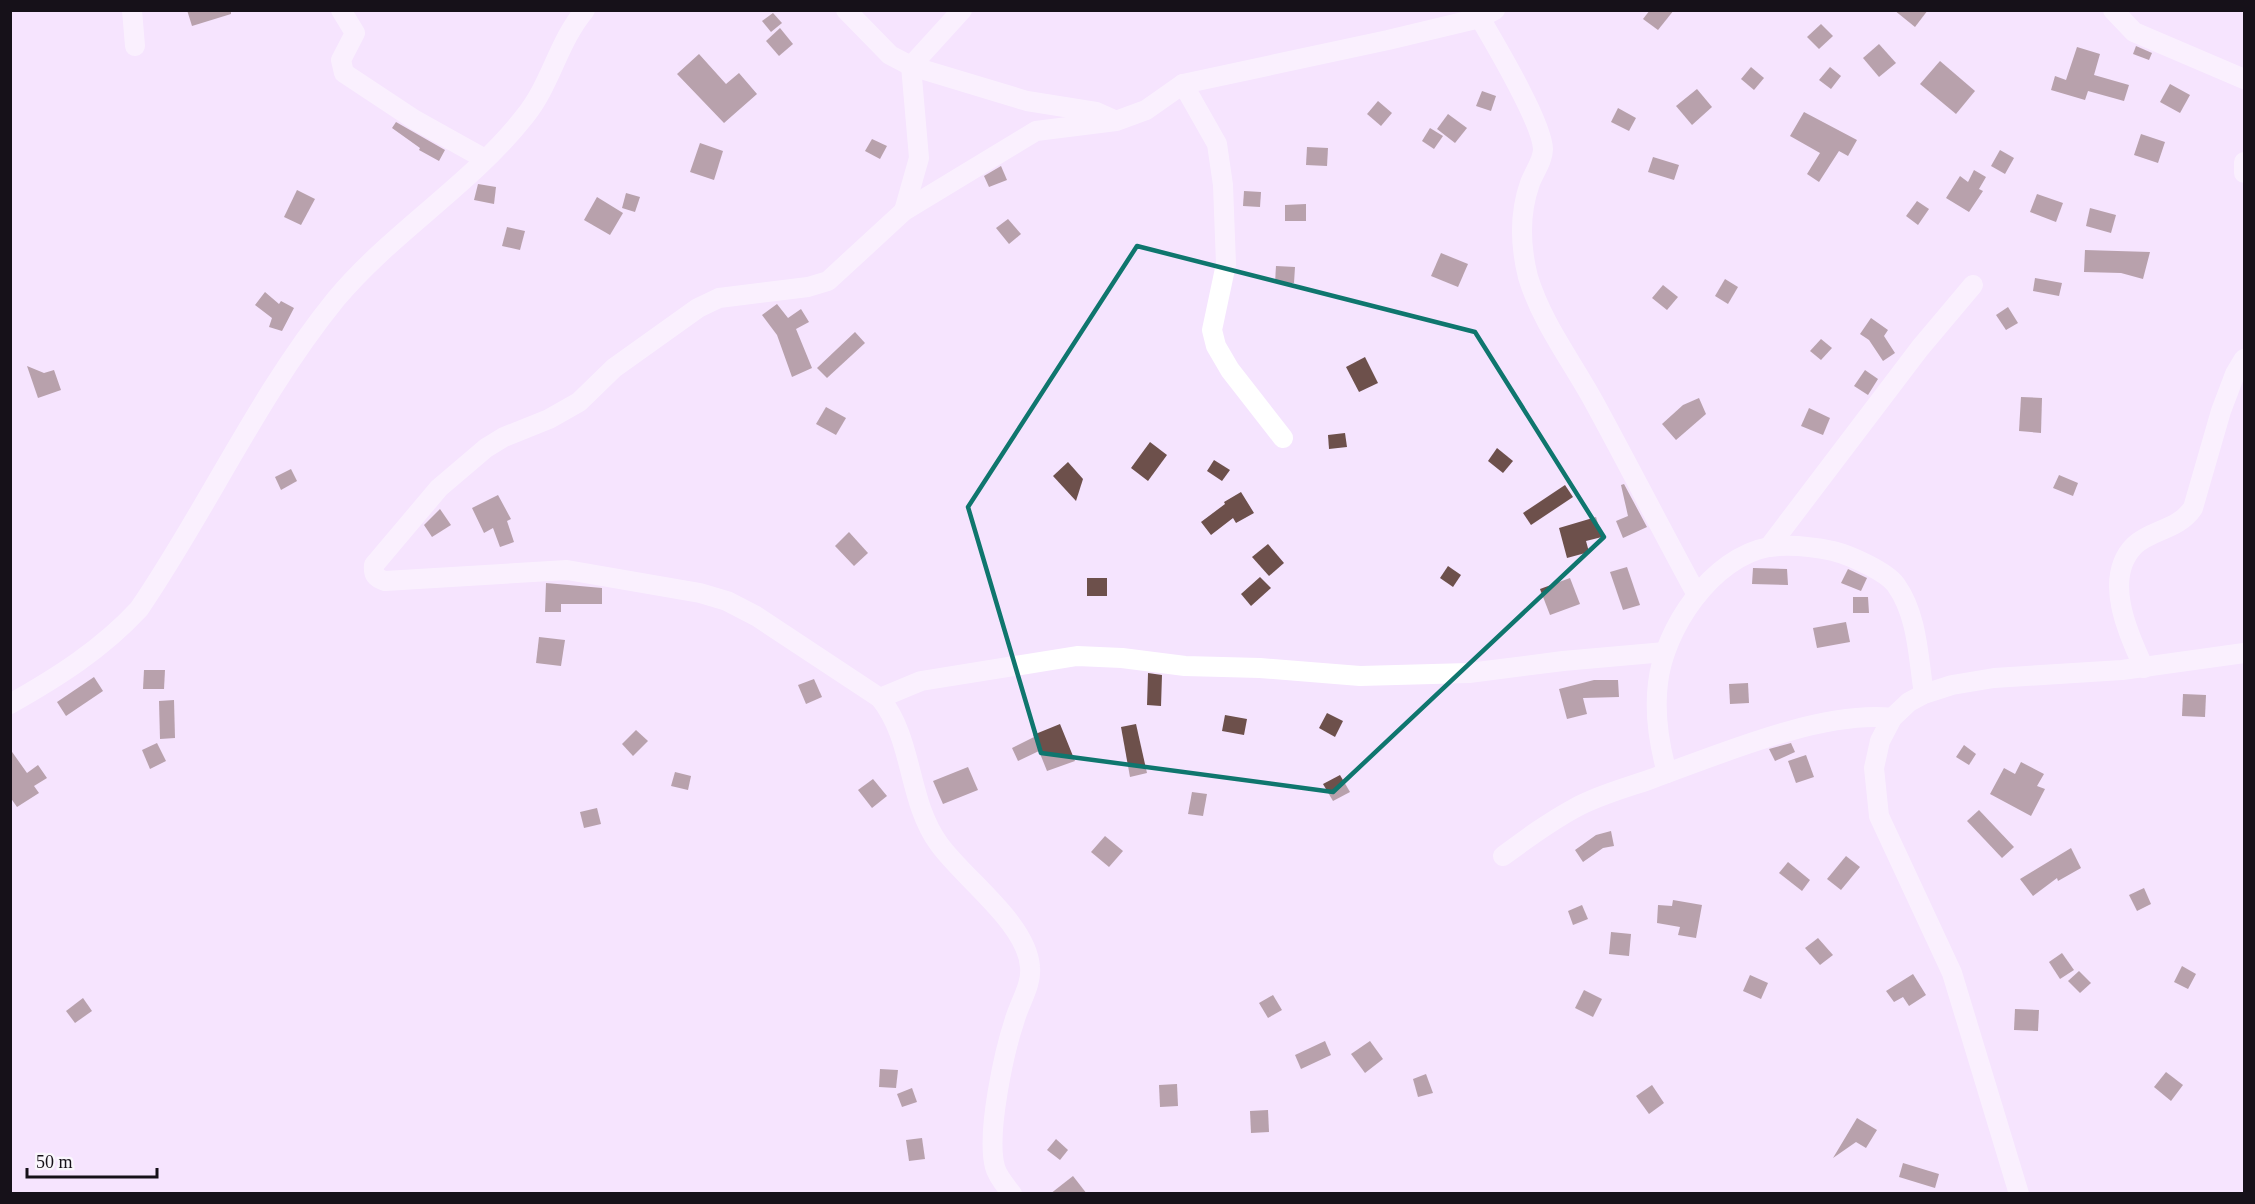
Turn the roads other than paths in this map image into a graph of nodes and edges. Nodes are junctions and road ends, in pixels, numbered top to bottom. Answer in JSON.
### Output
{"nodes":[{"id":1,"x":132,"y":10,"type":"edge"},
{"id":2,"x":341,"y":10,"type":"edge"},
{"id":3,"x":585,"y":10,"type":"edge"},
{"id":4,"x":846,"y":10,"type":"edge"},
{"id":5,"x":962,"y":10,"type":"edge"},
{"id":6,"x":2113,"y":10,"type":"edge"},
{"id":7,"x":1491,"y":12,"type":"edge"},
{"id":8,"x":135,"y":46,"type":"dead end"},
{"id":9,"x":911,"y":66,"type":"junction"},
{"id":10,"x":2244,"y":79,"type":"edge"},
{"id":11,"x":1183,"y":84,"type":"junction"},
{"id":12,"x":1116,"y":121,"type":"junction"},
{"id":13,"x":485,"y":159,"type":"junction"},
{"id":14,"x":2244,"y":162,"type":"edge"},
{"id":15,"x":2244,"y":173,"type":"edge"},
{"id":16,"x":904,"y":211,"type":"junction"},
{"id":17,"x":1973,"y":285,"type":"dead end"},
{"id":18,"x":2244,"y":359,"type":"edge"},
{"id":19,"x":1283,"y":438,"type":"dead end"},
{"id":20,"x":1769,"y":547,"type":"junction"},
{"id":21,"x":1697,"y":595,"type":"junction"},
{"id":22,"x":1665,"y":652,"type":"junction"},
{"id":23,"x":2244,"y":653,"type":"edge"},
{"id":24,"x":2144,"y":668,"type":"junction"},
{"id":25,"x":1924,"y":694,"type":"junction"},
{"id":26,"x":880,"y":698,"type":"junction"},
{"id":27,"x":10,"y":704,"type":"edge"},
{"id":28,"x":1892,"y":718,"type":"junction"},
{"id":29,"x":1667,"y":773,"type":"junction"},
{"id":30,"x":1503,"y":856,"type":"dead end"},
{"id":31,"x":1012,"y":1194,"type":"edge"},
{"id":32,"x":2019,"y":1194,"type":"edge"}],
"edges":[{"from":1,"to":8,"type":"street"},
{"from":2,"to":13,"type":"street"},
{"from":3,"to":13,"type":"street"},
{"from":4,"to":9,"type":"street"},
{"from":5,"to":9,"type":"street"},
{"from":6,"to":10,"type":"street"},
{"from":7,"to":11,"type":"street"},
{"from":7,"to":21,"type":"street"},
{"from":9,"to":12,"type":"street"},
{"from":9,"to":16,"type":"street"},
{"from":11,"to":12,"type":"street"},
{"from":11,"to":19,"type":"street"},
{"from":12,"to":16,"type":"street"},
{"from":13,"to":27,"type":"street"},
{"from":14,"to":15,"type":"street"},
{"from":16,"to":26,"type":"street"},
{"from":17,"to":20,"type":"street"},
{"from":18,"to":24,"type":"street"},
{"from":20,"to":21,"type":"street"},
{"from":20,"to":25,"type":"street"},
{"from":21,"to":22,"type":"street"},
{"from":22,"to":26,"type":"street"},
{"from":22,"to":29,"type":"street"},
{"from":23,"to":24,"type":"street"},
{"from":24,"to":25,"type":"street"},
{"from":25,"to":28,"type":"street"},
{"from":26,"to":31,"type":"street"},
{"from":28,"to":29,"type":"street"},
{"from":28,"to":32,"type":"street"},
{"from":29,"to":30,"type":"street"}]}
